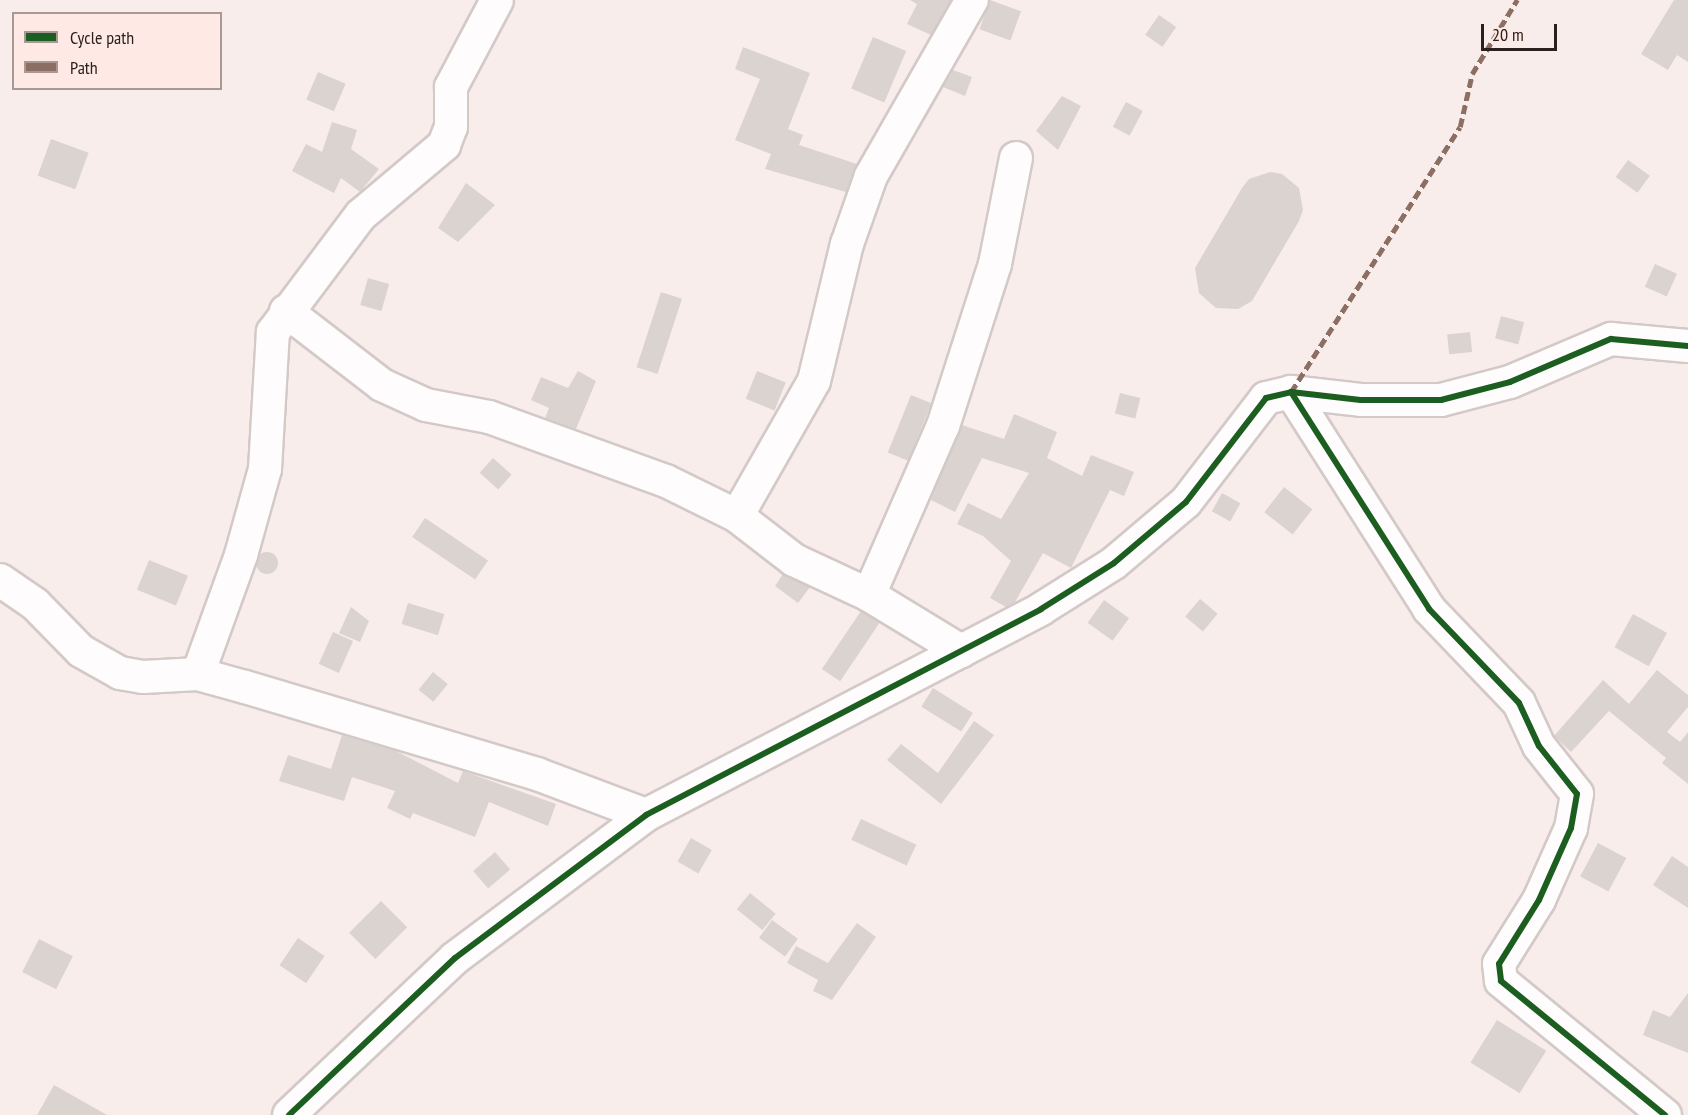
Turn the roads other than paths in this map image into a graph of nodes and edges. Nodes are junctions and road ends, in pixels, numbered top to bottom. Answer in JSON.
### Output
{"nodes":[{"id":1,"x":497,"y":0,"type":"edge"},
{"id":2,"x":972,"y":0,"type":"edge"},
{"id":3,"x":1016,"y":158,"type":"dead end"},
{"id":4,"x":286,"y":311,"type":"junction"},
{"id":5,"x":1688,"y":346,"type":"edge"},
{"id":6,"x":1291,"y":392,"type":"junction"},
{"id":7,"x":737,"y":516,"type":"junction"},
{"id":8,"x":0,"y":580,"type":"edge"},
{"id":9,"x":869,"y":595,"type":"junction"},
{"id":10,"x":961,"y":651,"type":"junction"},
{"id":11,"x":198,"y":674,"type":"junction"},
{"id":12,"x":646,"y":815,"type":"junction"},
{"id":13,"x":289,"y":1115,"type":"edge"},
{"id":14,"x":1665,"y":1115,"type":"edge"}],
"edges":[{"from":1,"to":4,"type":"street"},
{"from":2,"to":7,"type":"street"},
{"from":3,"to":9,"type":"street"},
{"from":4,"to":7,"type":"street"},
{"from":4,"to":11,"type":"street"},
{"from":5,"to":6,"type":"street"},
{"from":6,"to":10,"type":"street"},
{"from":6,"to":14,"type":"street"},
{"from":7,"to":9,"type":"street"},
{"from":8,"to":11,"type":"street"},
{"from":9,"to":10,"type":"street"},
{"from":10,"to":12,"type":"street"},
{"from":11,"to":12,"type":"street"},
{"from":12,"to":13,"type":"street"}]}
